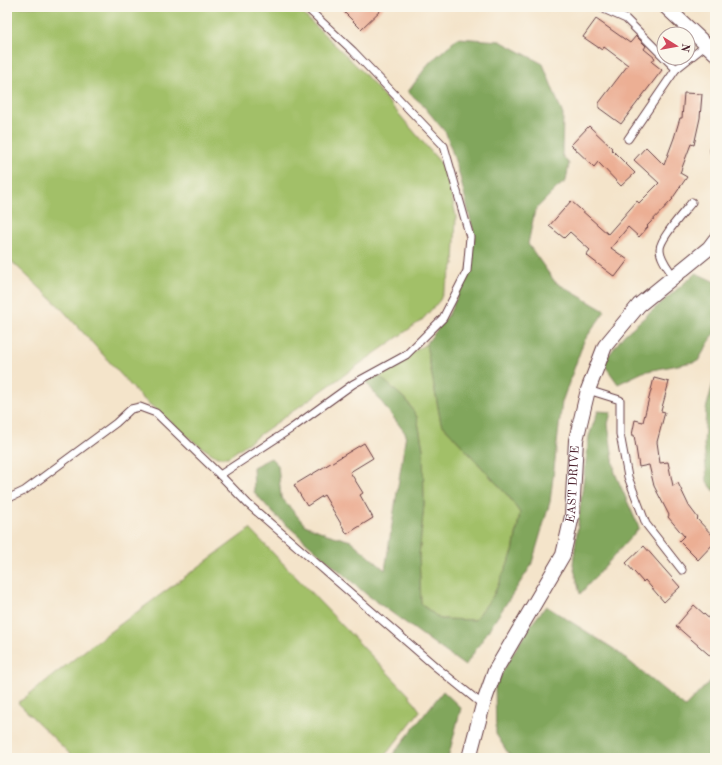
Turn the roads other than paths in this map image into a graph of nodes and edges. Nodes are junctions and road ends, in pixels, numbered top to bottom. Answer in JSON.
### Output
{"nodes":[{"id":1,"x":306,"y":7,"type":"edge"},
{"id":2,"x":599,"y":7,"type":"edge"},
{"id":3,"x":666,"y":7,"type":"edge"},
{"id":4,"x":712,"y":46,"type":"edge"},
{"id":5,"x":656,"y":48,"type":"edge"},
{"id":6,"x":673,"y":66,"type":"edge"},
{"id":7,"x":676,"y":69,"type":"junction"},
{"id":8,"x":628,"y":139,"type":"dead end"},
{"id":9,"x":715,"y":147,"type":"edge"},
{"id":10,"x":715,"y":159,"type":"edge"},
{"id":11,"x":692,"y":202,"type":"dead end"},
{"id":12,"x":715,"y":240,"type":"edge"},
{"id":13,"x":674,"y":277,"type":"junction"},
{"id":14,"x":588,"y":390,"type":"junction"},
{"id":15,"x":220,"y":475,"type":"junction"},
{"id":16,"x":7,"y":499,"type":"edge"},
{"id":17,"x":682,"y":570,"type":"dead end"},
{"id":18,"x":483,"y":706,"type":"junction"},
{"id":19,"x":470,"y":758,"type":"edge"}],
"edges":[{"from":1,"to":15,"type":"lane"},
{"from":2,"to":5,"type":"lane"},
{"from":3,"to":4,"type":"street"},
{"from":4,"to":7,"type":"lane"},
{"from":6,"to":7,"type":"lane"},
{"from":7,"to":8,"type":"lane"},
{"from":9,"to":10,"type":"lane"},
{"from":11,"to":13,"type":"lane"},
{"from":12,"to":13,"type":"street","name":"EAST DRIVE"},
{"from":13,"to":14,"type":"street","name":"EAST DRIVE"},
{"from":14,"to":17,"type":"lane"},
{"from":14,"to":18,"type":"street","name":"EAST DRIVE"},
{"from":15,"to":16,"type":"lane"},
{"from":15,"to":18,"type":"lane"},
{"from":18,"to":19,"type":"street","name":"EAST DRIVE"}]}
